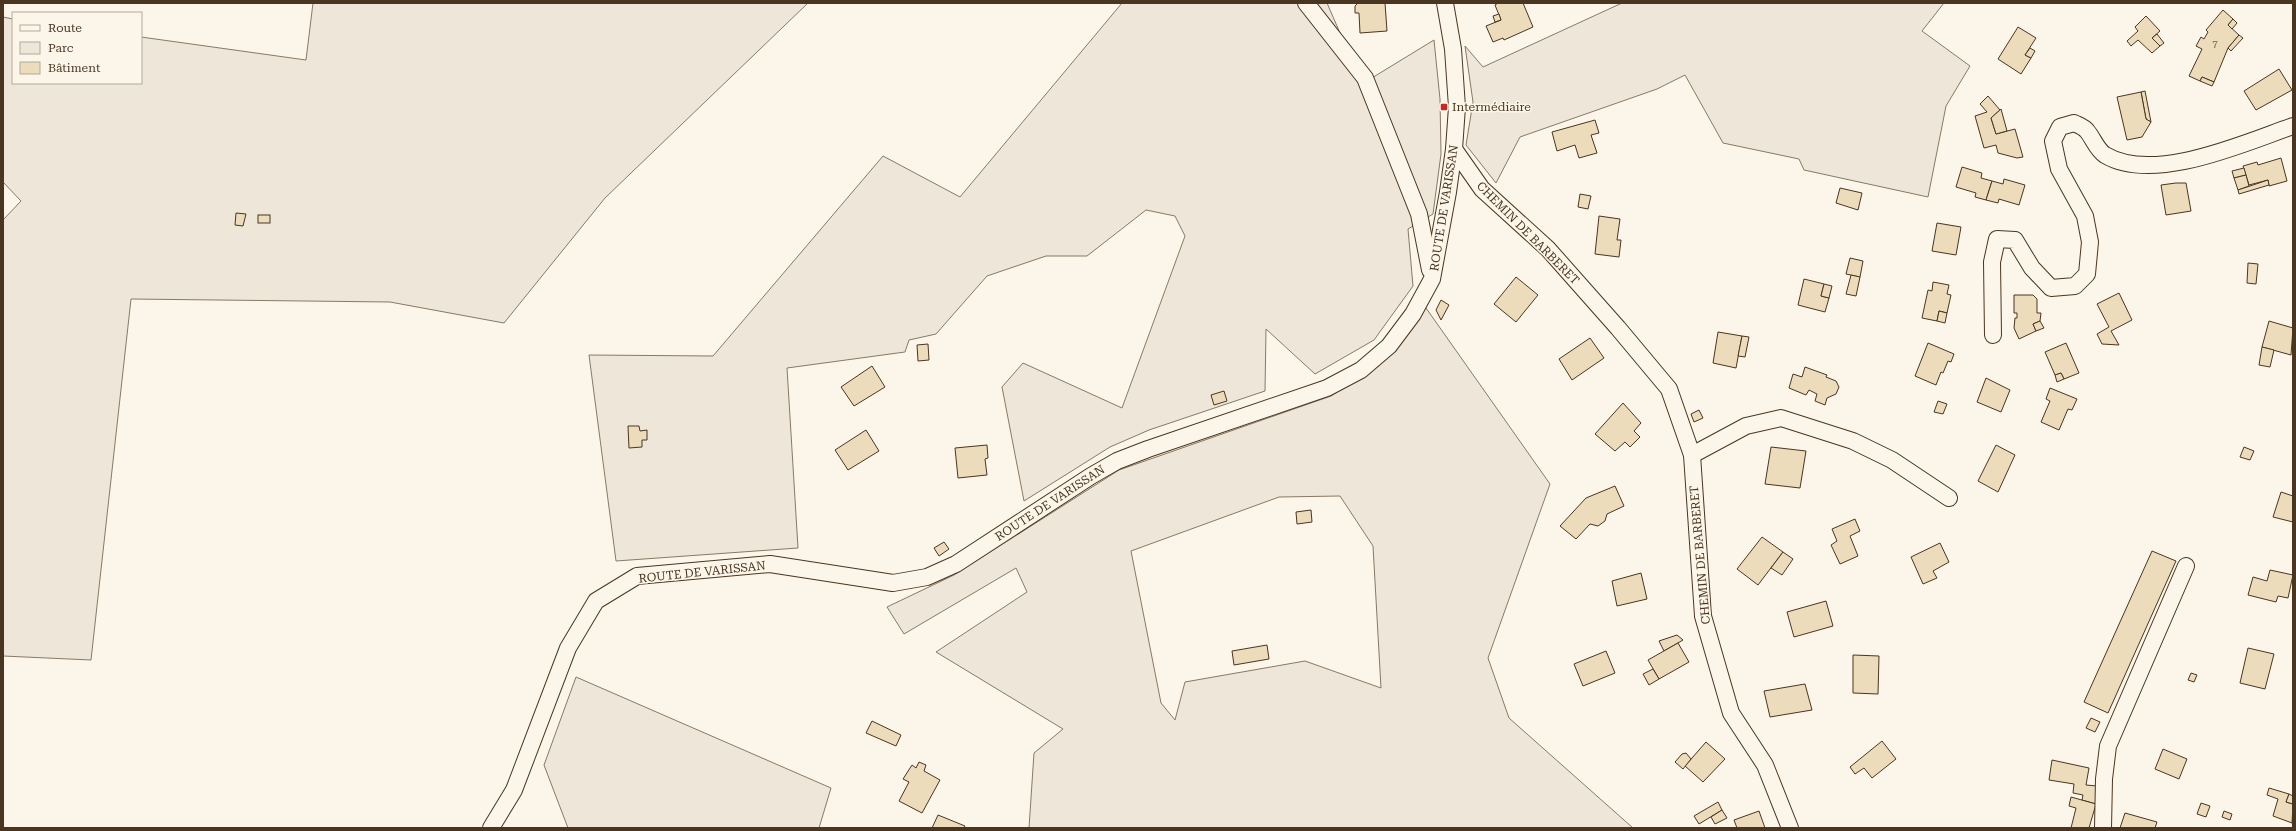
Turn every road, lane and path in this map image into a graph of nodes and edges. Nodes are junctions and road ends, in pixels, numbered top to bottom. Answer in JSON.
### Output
{"nodes":[{"id":1,"x":1306,"y":3,"type":"edge"},
{"id":2,"x":1445,"y":3,"type":"edge"},
{"id":3,"x":2293,"y":126,"type":"edge"},
{"id":4,"x":1454,"y":150,"type":"junction"},
{"id":5,"x":1432,"y":279,"type":"junction"},
{"id":6,"x":1993,"y":335,"type":"dead end"},
{"id":7,"x":1692,"y":455,"type":"junction"},
{"id":8,"x":1949,"y":498,"type":"dead end"},
{"id":9,"x":2186,"y":566,"type":"dead end"},
{"id":10,"x":491,"y":828,"type":"edge"},
{"id":11,"x":1790,"y":828,"type":"edge"},
{"id":12,"x":2103,"y":828,"type":"edge"}],
"edges":[{"from":1,"to":5,"type":"street"},
{"from":2,"to":4,"type":"street","name":"ROUTE DE VARISSAN"},
{"from":3,"to":6,"type":"street"},
{"from":4,"to":5,"type":"street","name":"ROUTE DE VARISSAN"},
{"from":4,"to":7,"type":"street","name":"CHEMIN DE BARBERET"},
{"from":5,"to":10,"type":"street","name":"ROUTE DE VARISSAN"},
{"from":7,"to":8,"type":"street"},
{"from":7,"to":11,"type":"street","name":"CHEMIN DE BARBERET"},
{"from":9,"to":12,"type":"street"}]}
